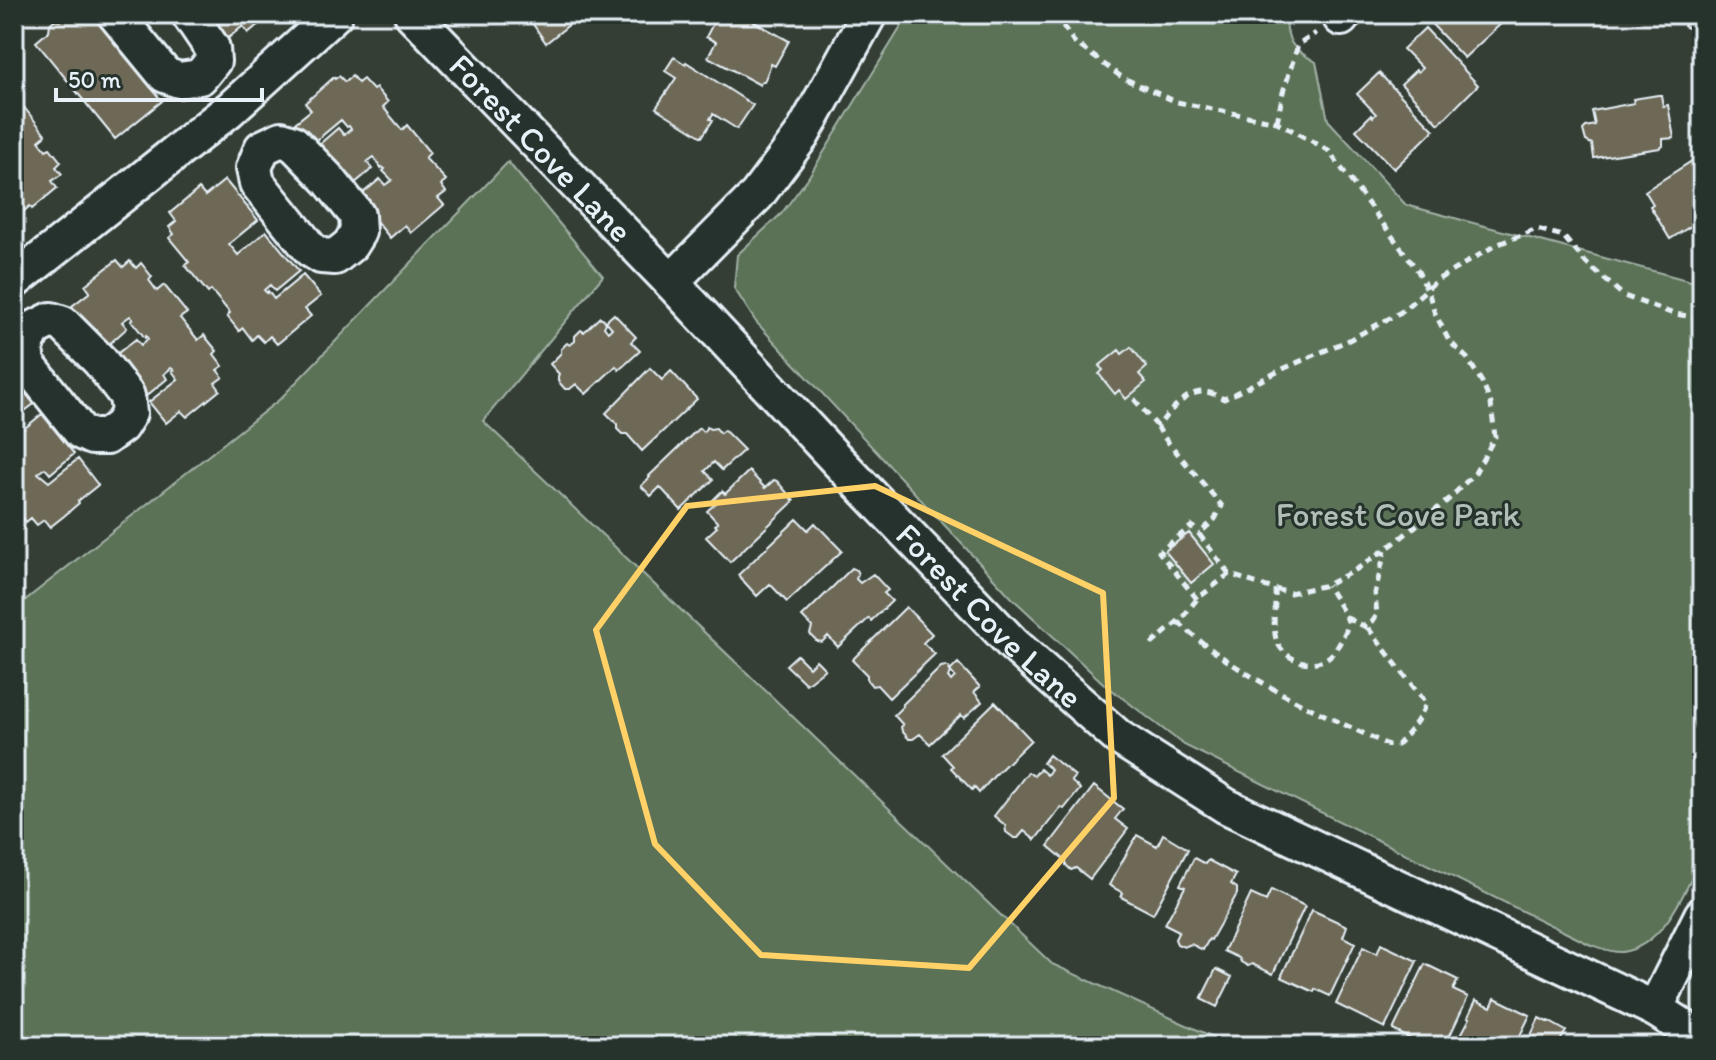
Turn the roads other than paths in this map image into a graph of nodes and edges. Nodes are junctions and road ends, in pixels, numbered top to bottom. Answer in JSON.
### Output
{"nodes":[{"id":1,"x":115,"y":14,"type":"edge"},
{"id":2,"x":189,"y":14,"type":"edge"},
{"id":3,"x":335,"y":14,"type":"edge"},
{"id":4,"x":412,"y":14,"type":"edge"},
{"id":5,"x":869,"y":14,"type":"edge"},
{"id":6,"x":200,"y":77,"type":"junction"},
{"id":7,"x":229,"y":110,"type":"junction"},
{"id":8,"x":262,"y":148,"type":"dead end"},
{"id":9,"x":14,"y":281,"type":"edge"},
{"id":10,"x":671,"y":282,"type":"junction"},
{"id":11,"x":1702,"y":915,"type":"edge"},
{"id":12,"x":1655,"y":1009,"type":"junction"},
{"id":13,"x":1702,"y":1039,"type":"edge"}],
"edges":[{"from":1,"to":6,"type":"street"},
{"from":2,"to":6,"type":"street"},
{"from":3,"to":7,"type":"street"},
{"from":4,"to":10,"type":"street","name":"Forest Cove Lane"},
{"from":5,"to":10,"type":"street"},
{"from":6,"to":7,"type":"street"},
{"from":7,"to":8,"type":"street"},
{"from":7,"to":9,"type":"street"},
{"from":10,"to":12,"type":"street","name":"Forest Cove Lane"},
{"from":11,"to":12,"type":"street"},
{"from":12,"to":13,"type":"street","name":"Forest Cove Lane"}]}
